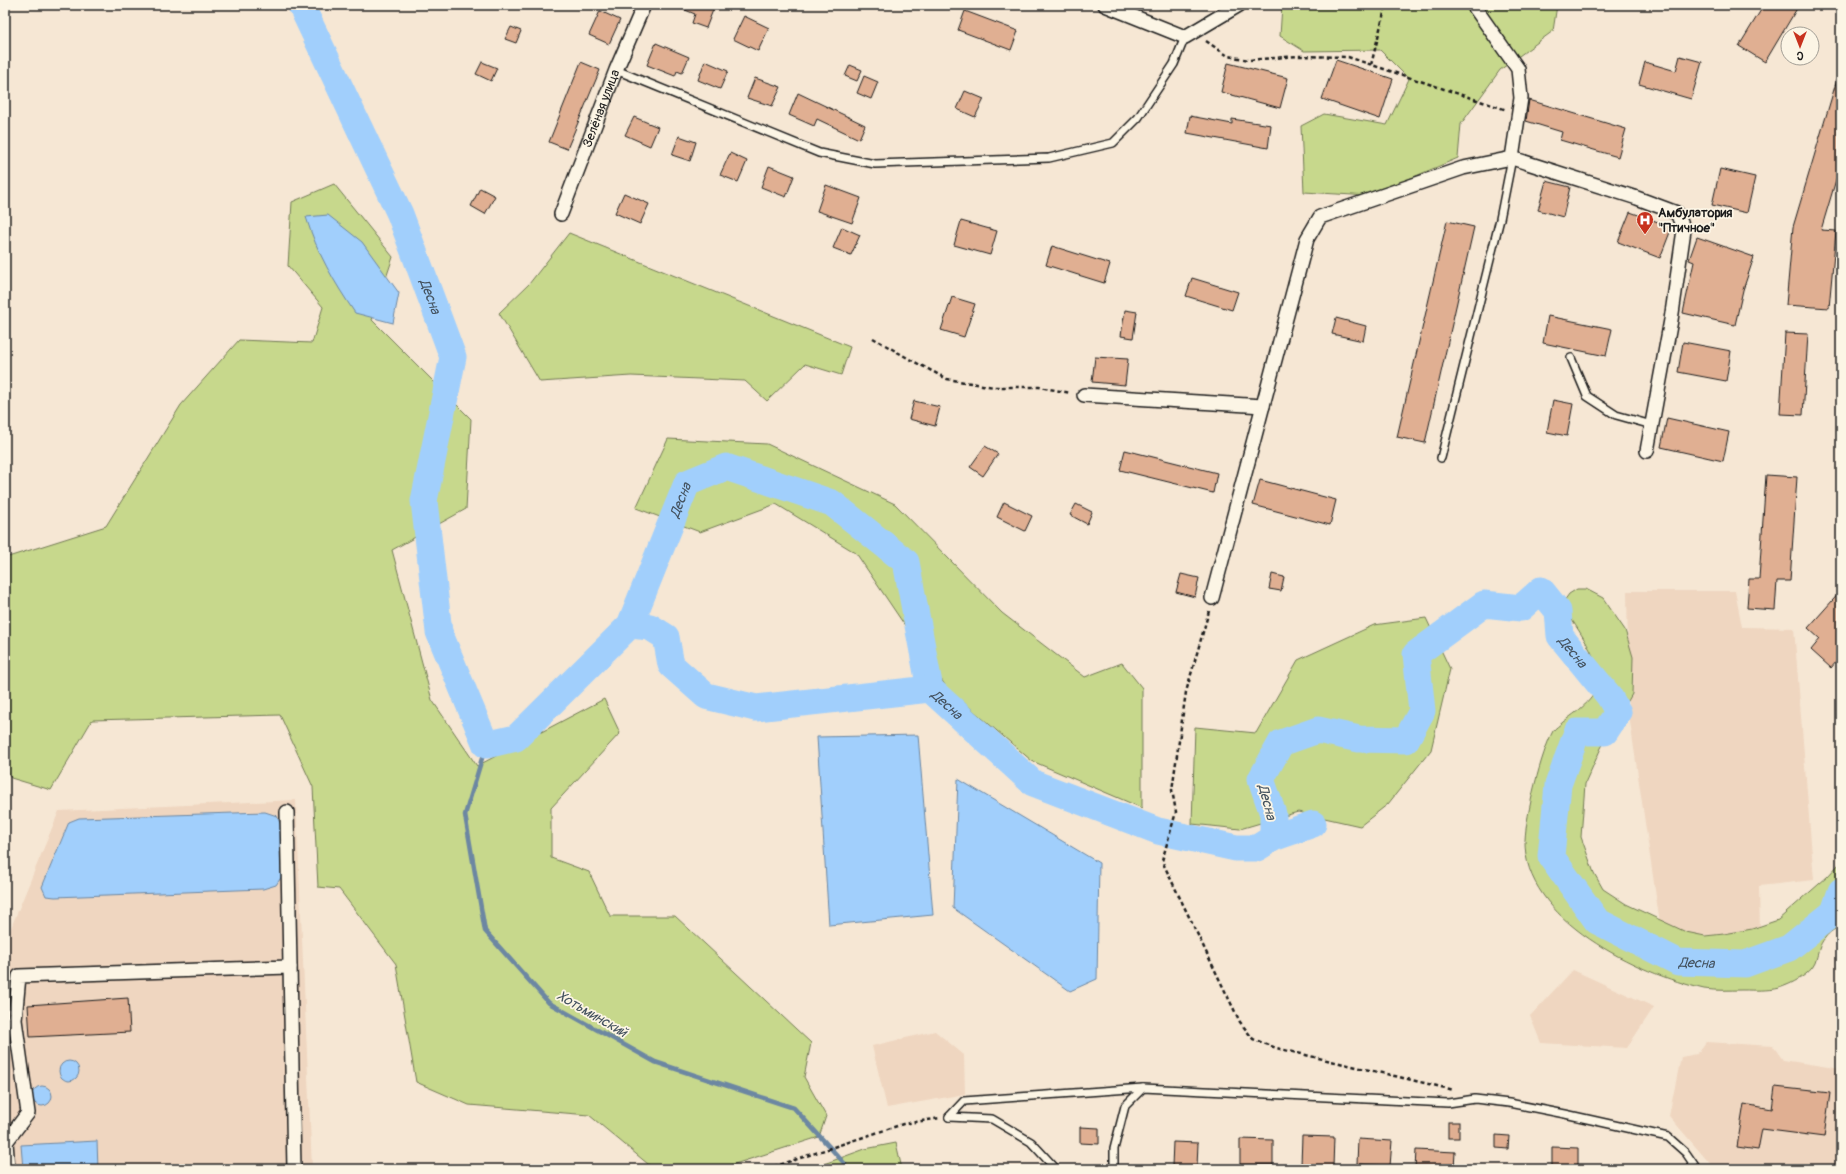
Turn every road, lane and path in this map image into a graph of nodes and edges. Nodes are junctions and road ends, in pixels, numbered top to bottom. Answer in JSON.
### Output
{"nodes":[{"id":1,"x":644,"y":5,"type":"edge"},
{"id":2,"x":1105,"y":5,"type":"edge"},
{"id":3,"x":1239,"y":5,"type":"edge"},
{"id":4,"x":1386,"y":5,"type":"edge"},
{"id":5,"x":1473,"y":5,"type":"edge"},
{"id":6,"x":1190,"y":35,"type":"junction"},
{"id":7,"x":1371,"y":65,"type":"junction"},
{"id":8,"x":616,"y":70,"type":"junction"},
{"id":9,"x":1519,"y":115,"type":"junction"},
{"id":10,"x":1512,"y":158,"type":"junction"},
{"id":11,"x":561,"y":214,"type":"dead end"},
{"id":12,"x":873,"y":338,"type":"dead end"},
{"id":13,"x":1571,"y":358,"type":"dead end"},
{"id":14,"x":1084,"y":395,"type":"joint"},
{"id":15,"x":1263,"y":406,"type":"junction"},
{"id":16,"x":1652,"y":426,"type":"junction"},
{"id":17,"x":1647,"y":451,"type":"dead end"},
{"id":18,"x":1441,"y":458,"type":"dead end"},
{"id":19,"x":1212,"y":598,"type":"joint"},
{"id":20,"x":287,"y":812,"type":"dead end"},
{"id":21,"x":290,"y":967,"type":"junction"},
{"id":22,"x":1143,"y":1088,"type":"junction"},
{"id":23,"x":1455,"y":1090,"type":"dead end"},
{"id":24,"x":948,"y":1117,"type":"junction"},
{"id":25,"x":8,"y":1169,"type":"edge"},
{"id":26,"x":294,"y":1169,"type":"edge"},
{"id":27,"x":767,"y":1169,"type":"edge"},
{"id":28,"x":1056,"y":1169,"type":"edge"},
{"id":29,"x":1114,"y":1169,"type":"edge"},
{"id":30,"x":1697,"y":1169,"type":"edge"}],
"edges":[{"from":1,"to":8,"type":"street","name":"Зелёная улица"},
{"from":2,"to":6,"type":"street"},
{"from":3,"to":6,"type":"street"},
{"from":4,"to":7,"type":"path"},
{"from":5,"to":9,"type":"street"},
{"from":6,"to":7,"type":"path"},
{"from":6,"to":8,"type":"lane"},
{"from":7,"to":9,"type":"path"},
{"from":8,"to":11,"type":"street","name":"Зелёная улица"},
{"from":9,"to":10,"type":"street"},
{"from":10,"to":15,"type":"street"},
{"from":10,"to":16,"type":"street"},
{"from":10,"to":18,"type":"lane"},
{"from":12,"to":14,"type":"path"},
{"from":13,"to":16,"type":"lane"},
{"from":14,"to":15,"type":"street"},
{"from":15,"to":19,"type":"street"},
{"from":16,"to":17,"type":"street"},
{"from":19,"to":23,"type":"path"},
{"from":20,"to":21,"type":"street"},
{"from":21,"to":25,"type":"street"},
{"from":21,"to":26,"type":"street"},
{"from":22,"to":24,"type":"lane"},
{"from":22,"to":29,"type":"lane"},
{"from":22,"to":30,"type":"lane"},
{"from":24,"to":27,"type":"path"},
{"from":24,"to":28,"type":"lane"}]}
